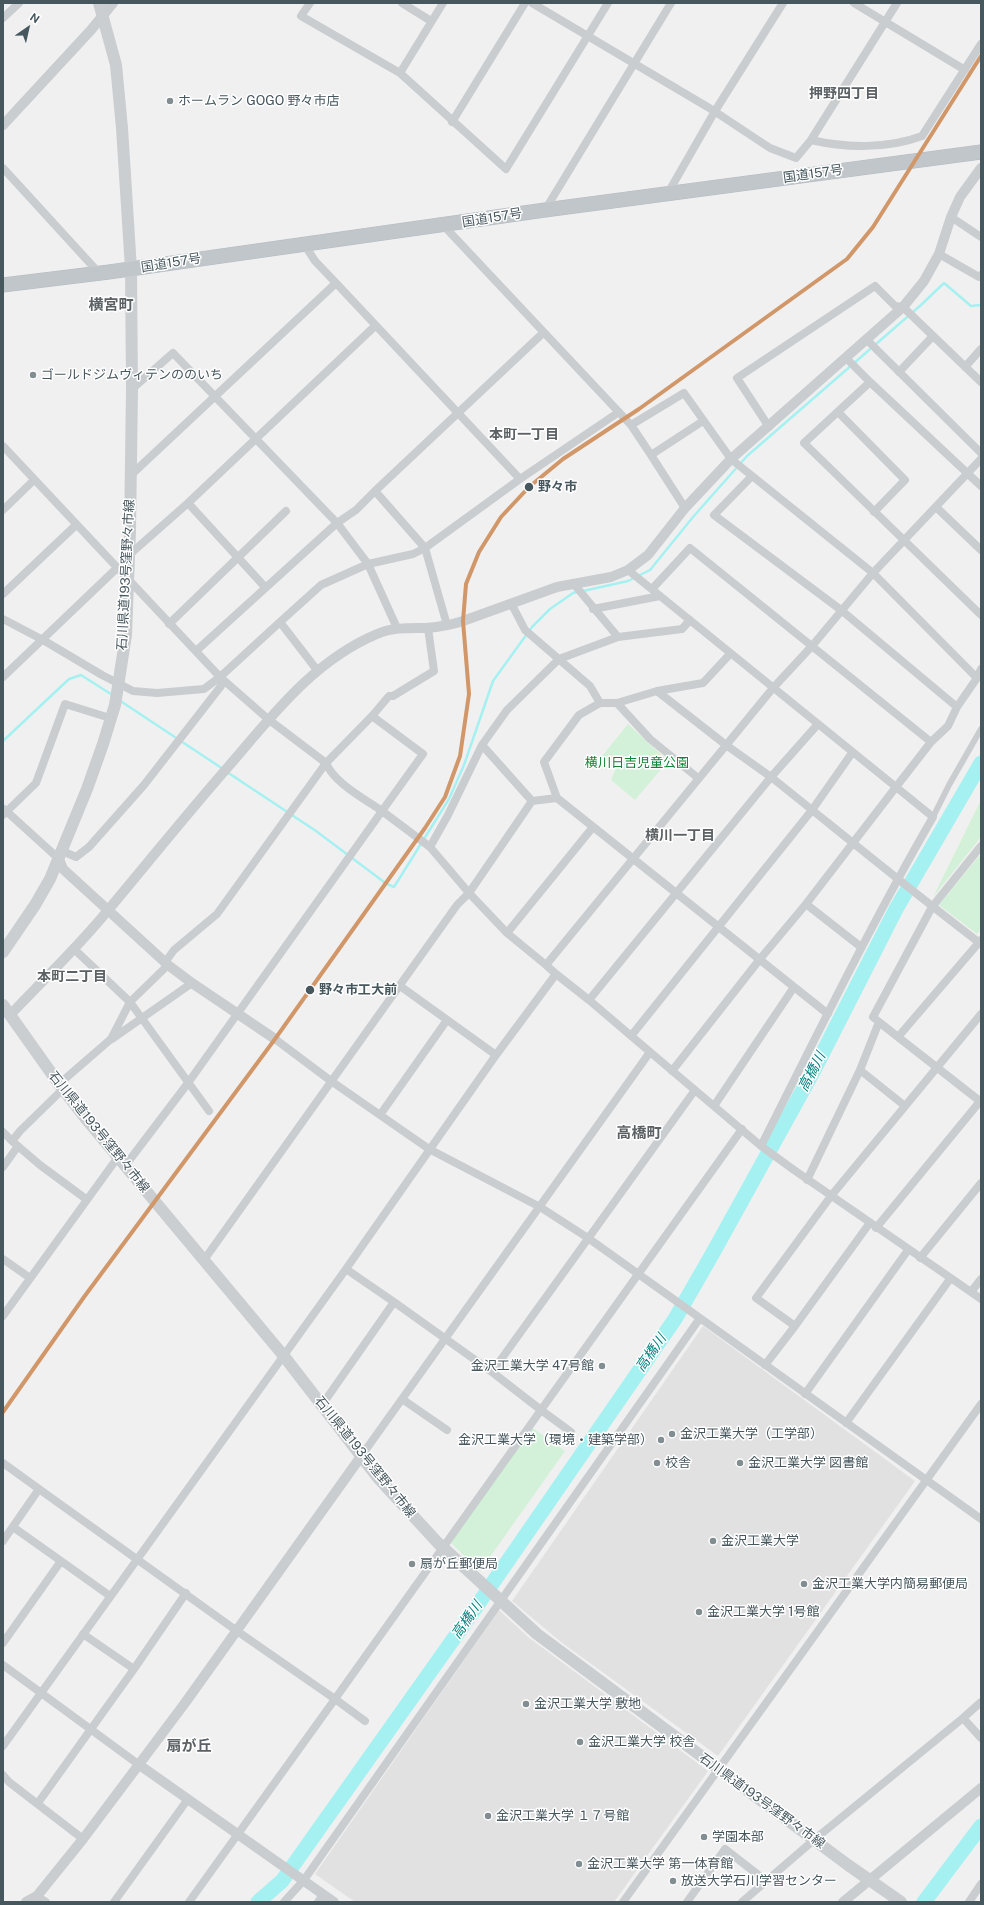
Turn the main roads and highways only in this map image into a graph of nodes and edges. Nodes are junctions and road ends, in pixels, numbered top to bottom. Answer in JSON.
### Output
{"nodes":[{"id":1,"x":99,"y":3,"type":"edge"},
{"id":2,"x":976,"y":152,"type":"edge"},
{"id":3,"x":132,"y":269,"type":"junction"},
{"id":4,"x":3,"y":285,"type":"edge"},
{"id":5,"x":3,"y":952,"type":"edge"},
{"id":6,"x":7,"y":1009,"type":"edge"},
{"id":7,"x":901,"y":1902,"type":"edge"}],
"edges":[{"from":1,"to":3,"type":"main road","name":"石川県道193号窪野々市線"},
{"from":2,"to":3,"type":"highway","name":"国道157号"},
{"from":3,"to":4,"type":"highway","name":"国道157号"},
{"from":3,"to":5,"type":"main road","name":"石川県道193号窪野々市線"},
{"from":6,"to":7,"type":"main road","name":"石川県道193号窪野々市線"}]}
